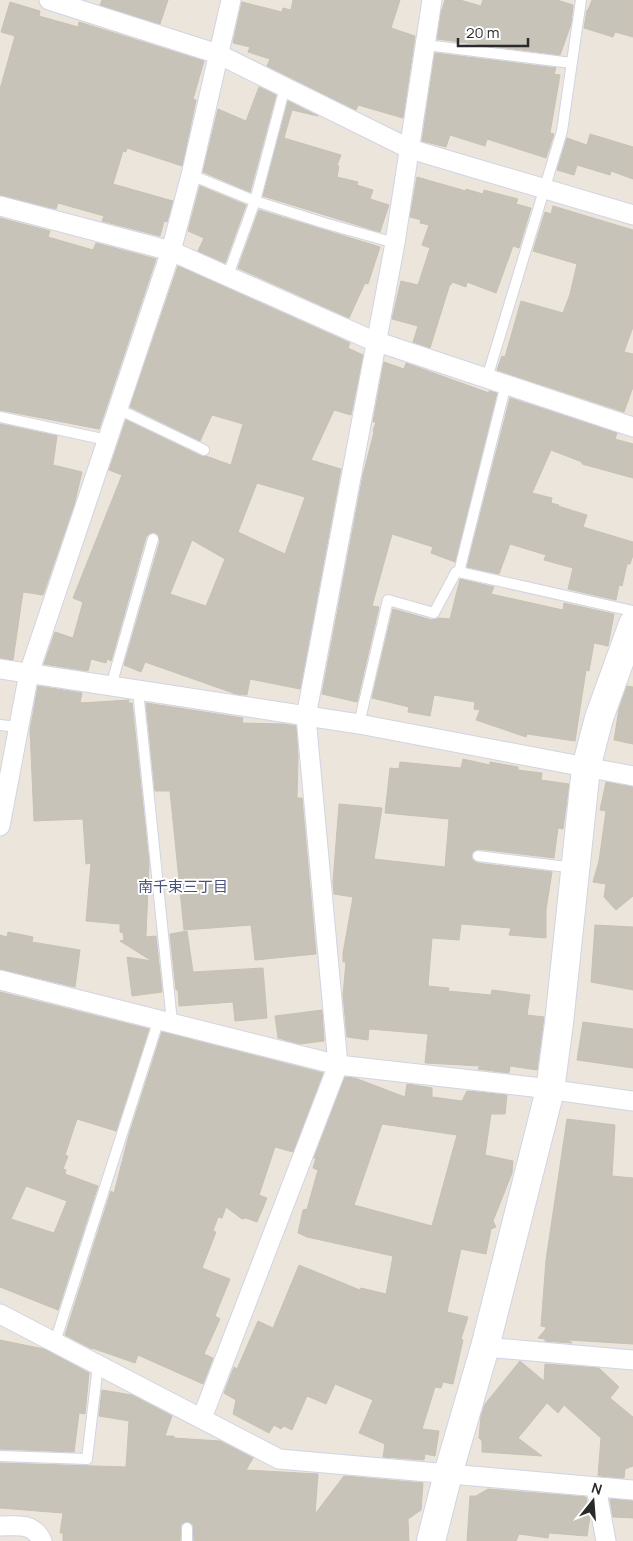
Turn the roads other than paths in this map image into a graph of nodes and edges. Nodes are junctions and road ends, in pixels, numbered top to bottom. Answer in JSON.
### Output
{"nodes":[{"id":1,"x":49,"y":0,"type":"edge"},
{"id":2,"x":231,"y":0,"type":"edge"},
{"id":3,"x":432,"y":0,"type":"edge"},
{"id":4,"x":581,"y":0,"type":"edge"},
{"id":5,"x":426,"y":45,"type":"junction"},
{"id":6,"x":218,"y":54,"type":"junction"},
{"id":7,"x":572,"y":63,"type":"junction"},
{"id":8,"x":285,"y":87,"type":"junction"},
{"id":9,"x":410,"y":149,"type":"junction"},
{"id":10,"x":192,"y":175,"type":"junction"},
{"id":11,"x":544,"y":188,"type":"junction"},
{"id":12,"x":255,"y":201,"type":"junction"},
{"id":13,"x":0,"y":206,"type":"edge"},
{"id":14,"x":633,"y":215,"type":"edge"},
{"id":15,"x":395,"y":243,"type":"junction"},
{"id":16,"x":171,"y":251,"type":"junction"},
{"id":17,"x":228,"y":275,"type":"junction"},
{"id":18,"x":375,"y":341,"type":"junction"},
{"id":19,"x":487,"y":378,"type":"junction"},
{"id":20,"x":506,"y":384,"type":"junction"},
{"id":21,"x":118,"y":409,"type":"junction"},
{"id":22,"x":0,"y":417,"type":"edge"},
{"id":23,"x":633,"y":427,"type":"edge"},
{"id":24,"x":107,"y":440,"type":"junction"},
{"id":25,"x":204,"y":450,"type":"dead end"},
{"id":26,"x":153,"y":539,"type":"dead end"},
{"id":27,"x":459,"y":572,"type":"junction"},
{"id":28,"x":633,"y":611,"type":"edge"},
{"id":29,"x":633,"y":624,"type":"edge"},
{"id":30,"x":0,"y":669,"type":"edge"},
{"id":31,"x":29,"y":673,"type":"junction"},
{"id":32,"x":111,"y":686,"type":"junction"},
{"id":33,"x":138,"y":690,"type":"junction"},
{"id":34,"x":306,"y":718,"type":"junction"},
{"id":35,"x":360,"y":724,"type":"junction"},
{"id":36,"x":9,"y":726,"type":"edge"},
{"id":37,"x":586,"y":768,"type":"junction"},
{"id":38,"x":633,"y":776,"type":"edge"},
{"id":39,"x":0,"y":826,"type":"edge"},
{"id":40,"x":478,"y":856,"type":"dead end"},
{"id":41,"x":576,"y":868,"type":"junction"},
{"id":42,"x":0,"y":980,"type":"edge"},
{"id":43,"x":166,"y":1021,"type":"junction"},
{"id":44,"x":338,"y":1065,"type":"junction"},
{"id":45,"x":550,"y":1090,"type":"junction"},
{"id":46,"x":633,"y":1101,"type":"edge"},
{"id":47,"x":0,"y":1314,"type":"edge"},
{"id":48,"x":55,"y":1342,"type":"junction"},
{"id":49,"x":485,"y":1347,"type":"junction"},
{"id":50,"x":633,"y":1360,"type":"edge"},
{"id":51,"x":98,"y":1365,"type":"junction"},
{"id":52,"x":202,"y":1418,"type":"junction"},
{"id":53,"x":0,"y":1456,"type":"edge"},
{"id":54,"x":448,"y":1474,"type":"junction"},
{"id":55,"x":596,"y":1487,"type":"junction"},
{"id":56,"x":633,"y":1490,"type":"edge"},
{"id":57,"x":0,"y":1526,"type":"edge"},
{"id":58,"x":186,"y":1528,"type":"dead end"},
{"id":59,"x":42,"y":1541,"type":"edge"},
{"id":60,"x":187,"y":1541,"type":"edge"},
{"id":61,"x":431,"y":1541,"type":"edge"},
{"id":62,"x":606,"y":1541,"type":"edge"}],
"edges":[{"from":1,"to":6,"type":"street"},
{"from":2,"to":6,"type":"street"},
{"from":3,"to":5,"type":"street"},
{"from":4,"to":7,"type":"lane"},
{"from":5,"to":7,"type":"lane"},
{"from":5,"to":9,"type":"street"},
{"from":6,"to":8,"type":"street"},
{"from":6,"to":10,"type":"street"},
{"from":7,"to":11,"type":"lane"},
{"from":8,"to":9,"type":"street"},
{"from":8,"to":12,"type":"lane"},
{"from":9,"to":11,"type":"street"},
{"from":9,"to":15,"type":"street"},
{"from":10,"to":12,"type":"lane"},
{"from":10,"to":16,"type":"street"},
{"from":11,"to":14,"type":"street"},
{"from":11,"to":19,"type":"lane"},
{"from":12,"to":15,"type":"lane"},
{"from":12,"to":17,"type":"lane"},
{"from":13,"to":16,"type":"street"},
{"from":15,"to":18,"type":"street"},
{"from":16,"to":17,"type":"street"},
{"from":16,"to":21,"type":"street"},
{"from":17,"to":18,"type":"street"},
{"from":18,"to":19,"type":"street"},
{"from":18,"to":34,"type":"street"},
{"from":19,"to":20,"type":"street"},
{"from":20,"to":23,"type":"street"},
{"from":20,"to":27,"type":"lane"},
{"from":21,"to":24,"type":"street"},
{"from":21,"to":25,"type":"lane"},
{"from":22,"to":24,"type":"lane"},
{"from":24,"to":31,"type":"street"},
{"from":26,"to":32,"type":"lane"},
{"from":27,"to":28,"type":"lane"},
{"from":27,"to":35,"type":"lane"},
{"from":29,"to":37,"type":"street"},
{"from":30,"to":31,"type":"street"},
{"from":31,"to":32,"type":"street"},
{"from":31,"to":36,"type":"street"},
{"from":32,"to":33,"type":"street"},
{"from":33,"to":34,"type":"street"},
{"from":33,"to":43,"type":"lane"},
{"from":34,"to":35,"type":"street"},
{"from":34,"to":44,"type":"street"},
{"from":35,"to":37,"type":"street"},
{"from":36,"to":39,"type":"street"},
{"from":37,"to":38,"type":"street"},
{"from":37,"to":41,"type":"street"},
{"from":40,"to":41,"type":"lane"},
{"from":41,"to":45,"type":"street"},
{"from":42,"to":43,"type":"street"},
{"from":43,"to":44,"type":"street"},
{"from":43,"to":48,"type":"lane"},
{"from":44,"to":45,"type":"street"},
{"from":44,"to":52,"type":"street"},
{"from":45,"to":46,"type":"street"},
{"from":45,"to":49,"type":"street"},
{"from":47,"to":48,"type":"street"},
{"from":48,"to":51,"type":"street"},
{"from":49,"to":50,"type":"street"},
{"from":49,"to":54,"type":"street"},
{"from":51,"to":52,"type":"street"},
{"from":51,"to":53,"type":"lane"},
{"from":52,"to":54,"type":"street"},
{"from":54,"to":55,"type":"street"},
{"from":54,"to":61,"type":"street"},
{"from":55,"to":56,"type":"street"},
{"from":55,"to":62,"type":"street"},
{"from":57,"to":59,"type":"street"},
{"from":58,"to":60,"type":"lane"}]}
